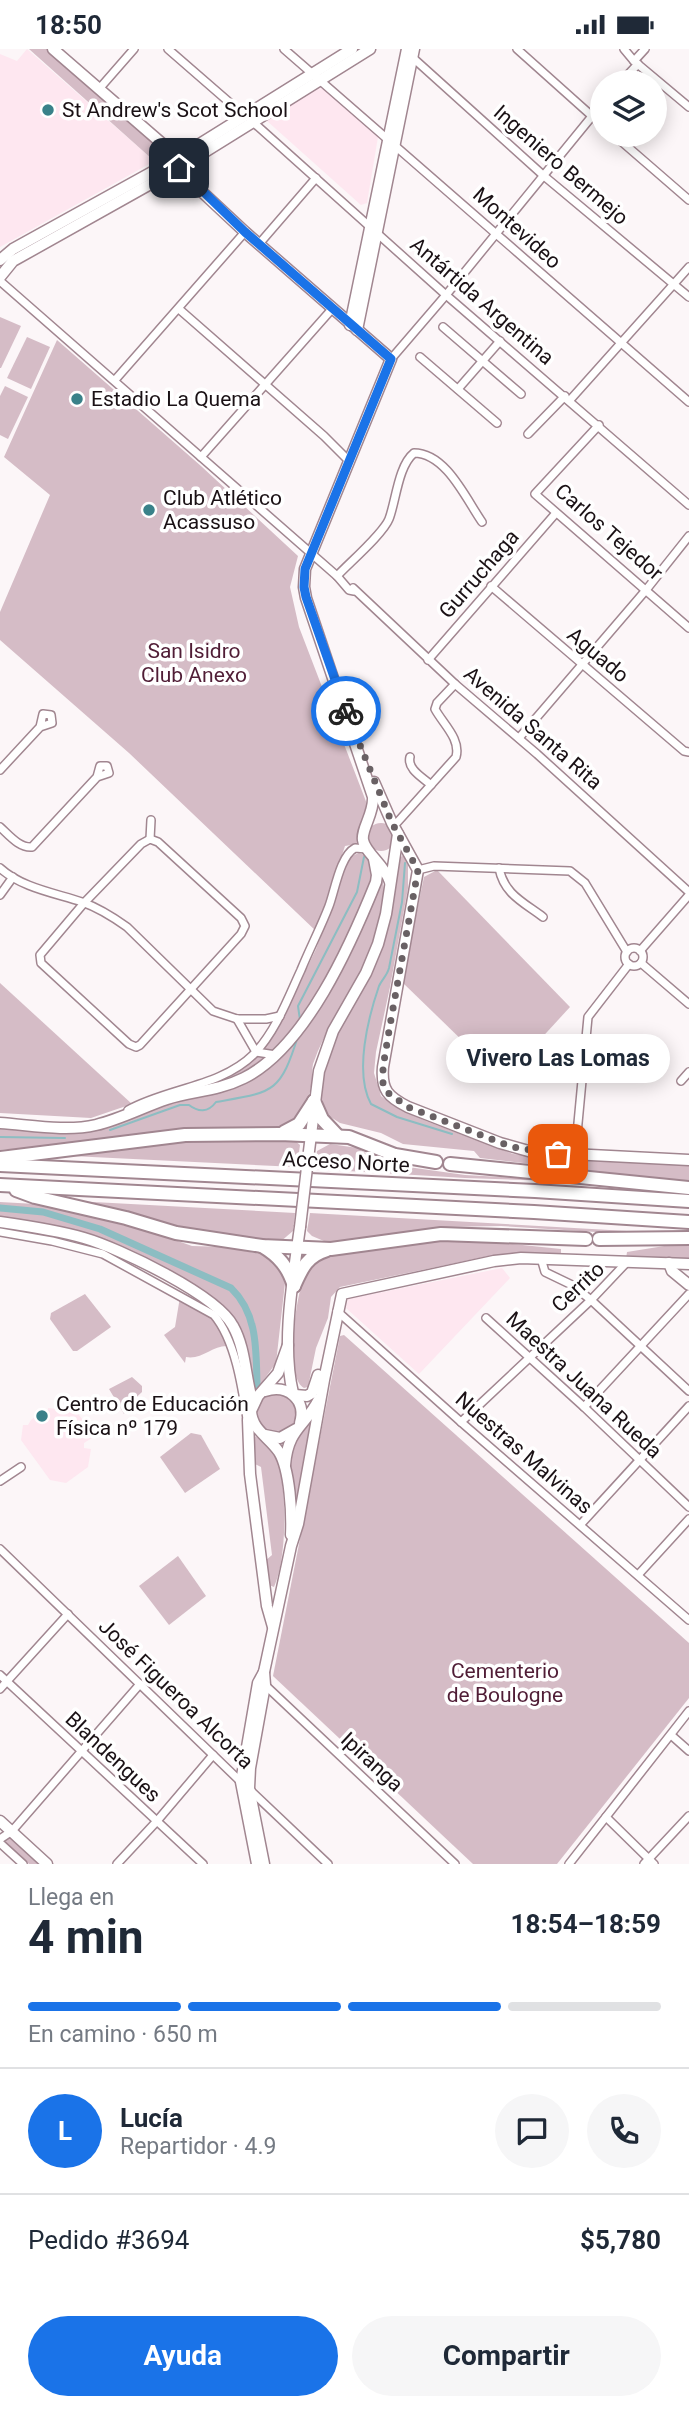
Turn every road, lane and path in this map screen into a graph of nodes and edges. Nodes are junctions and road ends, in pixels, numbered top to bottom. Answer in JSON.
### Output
{"nodes":[{"id":1,"x":53,"y":49,"type":"edge"},
{"id":2,"x":134,"y":49,"type":"edge"},
{"id":3,"x":168,"y":49,"type":"edge"},
{"id":4,"x":284,"y":49,"type":"edge"},
{"id":5,"x":352,"y":49,"type":"edge"},
{"id":6,"x":370,"y":49,"type":"edge"},
{"id":7,"x":517,"y":49,"type":"edge"},
{"id":8,"x":624,"y":49,"type":"edge"},
{"id":9,"x":645,"y":49,"type":"edge"},
{"id":10,"x":411,"y":52,"type":"edge"},
{"id":11,"x":636,"y":62,"type":"junction"},
{"id":12,"x":630,"y":70,"type":"edge"},
{"id":13,"x":316,"y":77,"type":"junction"},
{"id":14,"x":99,"y":89,"type":"junction"},
{"id":15,"x":689,"y":94,"type":"edge"},
{"id":16,"x":681,"y":100,"type":"junction"},
{"id":17,"x":689,"y":107,"type":"edge"},
{"id":18,"x":590,"y":114,"type":"edge"},
{"id":19,"x":590,"y":118,"type":"edge"},
{"id":20,"x":249,"y":119,"type":"junction"},
{"id":21,"x":391,"y":141,"type":"junction"},
{"id":22,"x":628,"y":147,"type":"edge"},
{"id":23,"x":177,"y":164,"type":"junction"},
{"id":24,"x":544,"y":176,"type":"junction"},
{"id":25,"x":316,"y":178,"type":"junction"},
{"id":26,"x":689,"y":199,"type":"edge"},
{"id":27,"x":373,"y":229,"type":"junction"},
{"id":28,"x":245,"y":232,"type":"junction"},
{"id":29,"x":497,"y":233,"type":"junction"},
{"id":30,"x":259,"y":244,"type":"junction"},
{"id":31,"x":0,"y":260,"type":"edge"},
{"id":32,"x":689,"y":267,"type":"edge"},
{"id":33,"x":0,"y":279,"type":"edge"},
{"id":34,"x":674,"y":284,"type":"junction"},
{"id":35,"x":446,"y":295,"type":"junction"},
{"id":36,"x":689,"y":297,"type":"edge"},
{"id":37,"x":179,"y":309,"type":"junction"},
{"id":38,"x":332,"y":309,"type":"junction"},
{"id":39,"x":443,"y":327,"type":"dead end"},
{"id":40,"x":354,"y":328,"type":"junction"},
{"id":41,"x":500,"y":341,"type":"junction"},
{"id":42,"x":620,"y":344,"type":"junction"},
{"id":43,"x":420,"y":357,"type":"dead end"},
{"id":44,"x":391,"y":359,"type":"junction"},
{"id":45,"x":482,"y":361,"type":"junction"},
{"id":46,"x":115,"y":380,"type":"junction"},
{"id":47,"x":264,"y":384,"type":"junction"},
{"id":48,"x":458,"y":389,"type":"junction"},
{"id":49,"x":521,"y":394,"type":"dead end"},
{"id":50,"x":567,"y":398,"type":"junction"},
{"id":51,"x":689,"y":402,"type":"edge"},
{"id":52,"x":497,"y":423,"type":"dead end"},
{"id":53,"x":599,"y":425,"type":"junction"},
{"id":54,"x":528,"y":434,"type":"dead end"},
{"id":55,"x":201,"y":457,"type":"junction"},
{"id":56,"x":348,"y":460,"type":"junction"},
{"id":57,"x":689,"y":505,"type":"edge"},
{"id":58,"x":556,"y":513,"type":"junction"},
{"id":59,"x":482,"y":522,"type":"dead end"},
{"id":60,"x":689,"y":536,"type":"edge"},
{"id":61,"x":310,"y":555,"type":"junction"},
{"id":62,"x":338,"y":577,"type":"junction"},
{"id":63,"x":491,"y":586,"type":"junction"},
{"id":64,"x":646,"y":590,"type":"junction"},
{"id":65,"x":689,"y":628,"type":"edge"},
{"id":66,"x":428,"y":660,"type":"junction"},
{"id":67,"x":582,"y":664,"type":"junction"},
{"id":68,"x":455,"y":684,"type":"junction"},
{"id":69,"x":343,"y":703,"type":"junction"},
{"id":70,"x":40,"y":727,"type":"dead end"},
{"id":71,"x":519,"y":738,"type":"junction"},
{"id":72,"x":686,"y":751,"type":"edge"},
{"id":73,"x":410,"y":757,"type":"dead end"},
{"id":74,"x":0,"y":770,"type":"edge"},
{"id":75,"x":97,"y":777,"type":"dead end"},
{"id":76,"x":431,"y":785,"type":"junction"},
{"id":77,"x":151,"y":820,"type":"dead end"},
{"id":78,"x":369,"y":824,"type":"junction"},
{"id":79,"x":394,"y":826,"type":"junction"},
{"id":80,"x":0,"y":827,"type":"edge"},
{"id":81,"x":150,"y":839,"type":"junction"},
{"id":82,"x":396,"y":845,"type":"junction"},
{"id":83,"x":371,"y":852,"type":"junction"},
{"id":84,"x":0,"y":868,"type":"edge"},
{"id":85,"x":499,"y":868,"type":"junction"},
{"id":86,"x":418,"y":870,"type":"junction"},
{"id":87,"x":13,"y":877,"type":"junction"},
{"id":88,"x":390,"y":882,"type":"junction"},
{"id":89,"x":689,"y":893,"type":"edge"},
{"id":90,"x":0,"y":895,"type":"edge"},
{"id":91,"x":83,"y":903,"type":"junction"},
{"id":92,"x":542,"y":918,"type":"dead end"},
{"id":93,"x":640,"y":951,"type":"junction"},
{"id":94,"x":627,"y":952,"type":"junction"},
{"id":95,"x":640,"y":963,"type":"junction"},
{"id":96,"x":629,"y":964,"type":"junction"},
{"id":97,"x":189,"y":989,"type":"junction"},
{"id":98,"x":689,"y":1004,"type":"edge"},
{"id":99,"x":280,"y":1016,"type":"junction"},
{"id":100,"x":237,"y":1019,"type":"junction"},
{"id":101,"x":256,"y":1052,"type":"junction"},
{"id":102,"x":278,"y":1055,"type":"junction"},
{"id":103,"x":689,"y":1072,"type":"edge"},
{"id":104,"x":681,"y":1081,"type":"dead end"},
{"id":105,"x":314,"y":1101,"type":"junction"},
{"id":106,"x":106,"y":1122,"type":"junction"},
{"id":107,"x":0,"y":1123,"type":"edge"},
{"id":108,"x":280,"y":1134,"type":"junction"},
{"id":109,"x":311,"y":1135,"type":"junction"},
{"id":110,"x":337,"y":1135,"type":"junction"},
{"id":111,"x":575,"y":1155,"type":"junction"},
{"id":112,"x":0,"y":1157,"type":"edge"},
{"id":113,"x":689,"y":1160,"type":"edge"},
{"id":114,"x":436,"y":1162,"type":"dead end"},
{"id":115,"x":450,"y":1164,"type":"dead end"},
{"id":116,"x":0,"y":1165,"type":"edge"},
{"id":117,"x":3,"y":1186,"type":"edge"},
{"id":118,"x":689,"y":1188,"type":"edge"},
{"id":119,"x":689,"y":1202,"type":"edge"},
{"id":120,"x":0,"y":1222,"type":"edge"},
{"id":121,"x":689,"y":1222,"type":"edge"},
{"id":122,"x":0,"y":1232,"type":"edge"},
{"id":123,"x":689,"y":1238,"type":"edge"},
{"id":124,"x":262,"y":1246,"type":"junction"},
{"id":125,"x":297,"y":1248,"type":"junction"},
{"id":126,"x":331,"y":1249,"type":"junction"},
{"id":127,"x":541,"y":1258,"type":"junction"},
{"id":128,"x":627,"y":1262,"type":"junction"},
{"id":129,"x":669,"y":1263,"type":"junction"},
{"id":130,"x":689,"y":1263,"type":"edge"},
{"id":131,"x":689,"y":1285,"type":"edge"},
{"id":132,"x":293,"y":1286,"type":"junction"},
{"id":133,"x":689,"y":1294,"type":"edge"},
{"id":134,"x":591,"y":1300,"type":"junction"},
{"id":135,"x":337,"y":1311,"type":"junction"},
{"id":136,"x":486,"y":1318,"type":"dead end"},
{"id":137,"x":288,"y":1345,"type":"junction"},
{"id":138,"x":641,"y":1347,"type":"junction"},
{"id":139,"x":529,"y":1357,"type":"junction"},
{"id":140,"x":264,"y":1391,"type":"junction"},
{"id":141,"x":689,"y":1391,"type":"edge"},
{"id":142,"x":294,"y":1394,"type":"junction"},
{"id":143,"x":321,"y":1396,"type":"junction"},
{"id":144,"x":249,"y":1405,"type":"junction"},
{"id":145,"x":689,"y":1406,"type":"edge"},
{"id":146,"x":584,"y":1407,"type":"junction"},
{"id":147,"x":249,"y":1419,"type":"junction"},
{"id":148,"x":461,"y":1422,"type":"junction"},
{"id":149,"x":298,"y":1427,"type":"junction"},
{"id":150,"x":261,"y":1433,"type":"junction"},
{"id":151,"x":638,"y":1460,"type":"junction"},
{"id":152,"x":21,"y":1467,"type":"dead end"},
{"id":153,"x":285,"y":1469,"type":"junction"},
{"id":154,"x":0,"y":1482,"type":"edge"},
{"id":155,"x":689,"y":1507,"type":"edge"},
{"id":156,"x":689,"y":1519,"type":"edge"},
{"id":157,"x":581,"y":1524,"type":"junction"},
{"id":158,"x":291,"y":1546,"type":"junction"},
{"id":159,"x":0,"y":1549,"type":"edge"},
{"id":160,"x":638,"y":1575,"type":"junction"},
{"id":161,"x":68,"y":1614,"type":"junction"},
{"id":162,"x":689,"y":1620,"type":"edge"},
{"id":163,"x":273,"y":1627,"type":"junction"},
{"id":164,"x":264,"y":1672,"type":"junction"},
{"id":165,"x":0,"y":1675,"type":"edge"},
{"id":166,"x":7,"y":1681,"type":"junction"},
{"id":167,"x":140,"y":1684,"type":"junction"},
{"id":168,"x":265,"y":1685,"type":"junction"},
{"id":169,"x":0,"y":1689,"type":"edge"},
{"id":170,"x":689,"y":1711,"type":"edge"},
{"id":171,"x":671,"y":1735,"type":"junction"},
{"id":172,"x":82,"y":1751,"type":"junction"},
{"id":173,"x":689,"y":1752,"type":"edge"},
{"id":174,"x":213,"y":1755,"type":"junction"},
{"id":175,"x":245,"y":1785,"type":"junction"},
{"id":176,"x":689,"y":1816,"type":"edge"},
{"id":177,"x":606,"y":1817,"type":"junction"},
{"id":178,"x":0,"y":1821,"type":"edge"},
{"id":179,"x":157,"y":1821,"type":"junction"},
{"id":180,"x":12,"y":1831,"type":"junction"},
{"id":181,"x":0,"y":1841,"type":"edge"},
{"id":182,"x":649,"y":1862,"type":"edge"},
{"id":183,"x":23,"y":1864,"type":"edge"},
{"id":184,"x":47,"y":1864,"type":"edge"},
{"id":185,"x":117,"y":1864,"type":"edge"},
{"id":186,"x":203,"y":1864,"type":"edge"},
{"id":187,"x":257,"y":1864,"type":"edge"},
{"id":188,"x":264,"y":1864,"type":"edge"},
{"id":189,"x":328,"y":1864,"type":"edge"},
{"id":190,"x":454,"y":1864,"type":"edge"},
{"id":191,"x":569,"y":1864,"type":"edge"}],
"edges":[{"from":1,"to":14,"type":"main road"},
{"from":2,"to":14,"type":"street"},
{"from":3,"to":20,"type":"street","name":"Antártida Argentina"},
{"from":4,"to":13,"type":"street","name":"Montevideo"},
{"from":5,"to":13,"type":"main road"},
{"from":6,"to":13,"type":"main road"},
{"from":7,"to":18,"type":"street"},
{"from":8,"to":11,"type":"street"},
{"from":9,"to":11,"type":"street"},
{"from":10,"to":21,"type":"main road"},
{"from":10,"to":24,"type":"street","name":"Ingeniero Bermejo"},
{"from":11,"to":12,"type":"street"},
{"from":11,"to":16,"type":"street"},
{"from":13,"to":20,"type":"main road"},
{"from":13,"to":21,"type":"street","name":"Montevideo"},
{"from":14,"to":23,"type":"main road"},
{"from":15,"to":16,"type":"street"},
{"from":16,"to":17,"type":"street"},
{"from":19,"to":24,"type":"street"},
{"from":20,"to":23,"type":"main road"},
{"from":20,"to":25,"type":"street","name":"Antártida Argentina"},
{"from":21,"to":27,"type":"main road"},
{"from":21,"to":29,"type":"street","name":"Montevideo"},
{"from":22,"to":26,"type":"street"},
{"from":23,"to":28,"type":"main road"},
{"from":23,"to":31,"type":"main road"},
{"from":23,"to":33,"type":"main road"},
{"from":24,"to":29,"type":"street"},
{"from":24,"to":34,"type":"street","name":"Ingeniero Bermejo"},
{"from":25,"to":27,"type":"street","name":"Antártida Argentina"},
{"from":25,"to":30,"type":"street"},
{"from":27,"to":35,"type":"street","name":"Antártida Argentina"},
{"from":27,"to":40,"type":"main road"},
{"from":28,"to":30,"type":"main road"},
{"from":28,"to":37,"type":"street"},
{"from":29,"to":35,"type":"street"},
{"from":29,"to":42,"type":"street","name":"Montevideo"},
{"from":30,"to":38,"type":"main road"},
{"from":32,"to":34,"type":"street"},
{"from":33,"to":46,"type":"street","name":"Avenida Santa Rita"},
{"from":34,"to":36,"type":"street","name":"Ingeniero Bermejo"},
{"from":34,"to":42,"type":"street"},
{"from":35,"to":41,"type":"street","name":"Antártida Argentina"},
{"from":35,"to":44,"type":"street"},
{"from":37,"to":46,"type":"street"},
{"from":37,"to":47,"type":"street"},
{"from":38,"to":40,"type":"main road"},
{"from":38,"to":47,"type":"street"},
{"from":39,"to":45,"type":"street"},
{"from":40,"to":44,"type":"main road"},
{"from":41,"to":45,"type":"street"},
{"from":41,"to":50,"type":"street","name":"Antártida Argentina"},
{"from":42,"to":50,"type":"street"},
{"from":42,"to":51,"type":"street","name":"Montevideo"},
{"from":43,"to":48,"type":"street"},
{"from":44,"to":56,"type":"main road"},
{"from":45,"to":48,"type":"street"},
{"from":45,"to":49,"type":"street"},
{"from":46,"to":55,"type":"street","name":"Avenida Santa Rita"},
{"from":47,"to":55,"type":"street"},
{"from":47,"to":56,"type":"street"},
{"from":48,"to":52,"type":"street"},
{"from":50,"to":53,"type":"street","name":"Antártida Argentina"},
{"from":50,"to":54,"type":"street"},
{"from":53,"to":57,"type":"street","name":"Antártida Argentina"},
{"from":53,"to":58,"type":"street","name":"Carlos Tejedor"},
{"from":55,"to":61,"type":"street","name":"Avenida Santa Rita"},
{"from":56,"to":61,"type":"main road"},
{"from":58,"to":63,"type":"street","name":"Gurruchaga"},
{"from":58,"to":64,"type":"street","name":"Carlos Tejedor"},
{"from":59,"to":62,"type":"street"},
{"from":60,"to":64,"type":"street"},
{"from":61,"to":62,"type":"street","name":"Avenida Santa Rita"},
{"from":61,"to":69,"type":"main road"},
{"from":62,"to":66,"type":"street","name":"Avenida Santa Rita"},
{"from":63,"to":66,"type":"street","name":"Gurruchaga"},
{"from":63,"to":67,"type":"street","name":"Aguado"},
{"from":64,"to":65,"type":"street","name":"Carlos Tejedor"},
{"from":64,"to":67,"type":"street"},
{"from":66,"to":68,"type":"street","name":"Avenida Santa Rita"},
{"from":67,"to":71,"type":"street"},
{"from":67,"to":72,"type":"street","name":"Aguado"},
{"from":68,"to":71,"type":"street","name":"Avenida Santa Rita"},
{"from":68,"to":76,"type":"street"},
{"from":69,"to":78,"type":"main road"},
{"from":69,"to":79,"type":"main road"},
{"from":70,"to":74,"type":"street"},
{"from":71,"to":89,"type":"street","name":"Avenida Santa Rita"},
{"from":73,"to":76,"type":"street"},
{"from":75,"to":80,"type":"street"},
{"from":76,"to":79,"type":"street"},
{"from":77,"to":81,"type":"street"},
{"from":78,"to":79,"type":"main road"},
{"from":78,"to":83,"type":"main road"},
{"from":79,"to":82,"type":"main road"},
{"from":79,"to":86,"type":"main road"},
{"from":81,"to":91,"type":"street"},
{"from":81,"to":97,"type":"street"},
{"from":82,"to":83,"type":"main road"},
{"from":82,"to":88,"type":"main road"},
{"from":83,"to":88,"type":"main road"},
{"from":83,"to":99,"type":"street"},
{"from":83,"to":102,"type":"main road"},
{"from":84,"to":87,"type":"street"},
{"from":85,"to":86,"type":"street"},
{"from":85,"to":92,"type":"street"},
{"from":85,"to":94,"type":"street"},
{"from":86,"to":111,"type":"main road"},
{"from":87,"to":90,"type":"street"},
{"from":87,"to":91,"type":"street"},
{"from":88,"to":105,"type":"main road"},
{"from":89,"to":93,"type":"street"},
{"from":91,"to":97,"type":"street"},
{"from":91,"to":97,"type":"street"},
{"from":93,"to":94,"type":"street"},
{"from":93,"to":95,"type":"street"},
{"from":94,"to":96,"type":"street"},
{"from":95,"to":96,"type":"street"},
{"from":95,"to":98,"type":"street"},
{"from":96,"to":111,"type":"street"},
{"from":97,"to":100,"type":"street"},
{"from":99,"to":100,"type":"street"},
{"from":99,"to":101,"type":"street"},
{"from":100,"to":101,"type":"street"},
{"from":101,"to":102,"type":"street"},
{"from":101,"to":106,"type":"street"},
{"from":102,"to":106,"type":"main road"},
{"from":103,"to":104,"type":"street"},
{"from":105,"to":108,"type":"highway"},
{"from":105,"to":109,"type":"main road"},
{"from":105,"to":110,"type":"highway"},
{"from":106,"to":107,"type":"main road"},
{"from":108,"to":109,"type":"highway"},
{"from":108,"to":112,"type":"highway"},
{"from":109,"to":110,"type":"highway"},
{"from":109,"to":125,"type":"main road","bridge":true},
{"from":110,"to":114,"type":"highway"},
{"from":111,"to":113,"type":"main road"},
{"from":115,"to":118,"type":"highway"},
{"from":116,"to":119,"type":"highway","name":"Acceso Norte"},
{"from":117,"to":121,"type":"highway","name":"Acceso Norte"},
{"from":117,"to":124,"type":"highway"},
{"from":120,"to":144,"type":"main road"},
{"from":122,"to":144,"type":"street"},
{"from":123,"to":126,"type":"highway"},
{"from":124,"to":125,"type":"highway"},
{"from":124,"to":132,"type":"highway"},
{"from":125,"to":126,"type":"highway"},
{"from":125,"to":132,"type":"main road"},
{"from":126,"to":132,"type":"highway"},
{"from":127,"to":128,"type":"main road"},
{"from":127,"to":134,"type":"street"},
{"from":127,"to":135,"type":"main road"},
{"from":128,"to":129,"type":"main road"},
{"from":128,"to":134,"type":"street","name":"Cerrito"},
{"from":129,"to":130,"type":"main road"},
{"from":129,"to":131,"type":"main road"},
{"from":132,"to":137,"type":"main road"},
{"from":133,"to":138,"type":"street"},
{"from":134,"to":138,"type":"street"},
{"from":134,"to":139,"type":"street","name":"Cerrito"},
{"from":135,"to":142,"type":"main road"},
{"from":135,"to":143,"type":"main road"},
{"from":135,"to":148,"type":"street","name":"Nuestras Malvinas"},
{"from":136,"to":139,"type":"street","name":"Maestra Juana Rueda"},
{"from":137,"to":140,"type":"main road"},
{"from":137,"to":142,"type":"main road"},
{"from":138,"to":141,"type":"street"},
{"from":138,"to":146,"type":"street"},
{"from":139,"to":146,"type":"street","name":"Maestra Juana Rueda"},
{"from":139,"to":148,"type":"street","name":"Cerrito"},
{"from":140,"to":142,"type":"main road"},
{"from":140,"to":144,"type":"main road"},
{"from":142,"to":149,"type":"main road"},
{"from":143,"to":149,"type":"main road"},
{"from":143,"to":158,"type":"main road"},
{"from":144,"to":147,"type":"main road"},
{"from":145,"to":151,"type":"street"},
{"from":146,"to":151,"type":"street","name":"Maestra Juana Rueda"},
{"from":147,"to":150,"type":"main road"},
{"from":147,"to":163,"type":"main road"},
{"from":148,"to":157,"type":"street","name":"Nuestras Malvinas"},
{"from":149,"to":150,"type":"main road"},
{"from":149,"to":153,"type":"main road"},
{"from":150,"to":153,"type":"main road"},
{"from":151,"to":155,"type":"street","name":"Maestra Juana Rueda"},
{"from":151,"to":157,"type":"street"},
{"from":152,"to":154,"type":"street"},
{"from":153,"to":158,"type":"main road"},
{"from":156,"to":160,"type":"street"},
{"from":157,"to":160,"type":"street","name":"Nuestras Malvinas"},
{"from":158,"to":163,"type":"main road"},
{"from":159,"to":161,"type":"street","name":"José Figueroa Alcorta"},
{"from":160,"to":162,"type":"street","name":"Nuestras Malvinas"},
{"from":161,"to":166,"type":"street"},
{"from":161,"to":167,"type":"street","name":"José Figueroa Alcorta"},
{"from":163,"to":164,"type":"main road"},
{"from":164,"to":168,"type":"main road"},
{"from":164,"to":175,"type":"main road"},
{"from":165,"to":166,"type":"street","name":"Blandengues"},
{"from":166,"to":169,"type":"street"},
{"from":166,"to":172,"type":"street","name":"Blandengues"},
{"from":167,"to":172,"type":"street"},
{"from":167,"to":174,"type":"street","name":"José Figueroa Alcorta"},
{"from":168,"to":175,"type":"main road"},
{"from":168,"to":190,"type":"street","name":"Ipiranga"},
{"from":170,"to":171,"type":"street"},
{"from":171,"to":173,"type":"street"},
{"from":171,"to":177,"type":"street"},
{"from":172,"to":179,"type":"street","name":"Blandengues"},
{"from":172,"to":180,"type":"street"},
{"from":174,"to":175,"type":"street","name":"José Figueroa Alcorta"},
{"from":174,"to":179,"type":"street"},
{"from":175,"to":187,"type":"main road"},
{"from":175,"to":188,"type":"main road"},
{"from":175,"to":189,"type":"street","name":"José Figueroa Alcorta"},
{"from":176,"to":182,"type":"street"},
{"from":177,"to":182,"type":"street"},
{"from":177,"to":191,"type":"street"},
{"from":178,"to":180,"type":"main road"},
{"from":179,"to":185,"type":"street"},
{"from":179,"to":186,"type":"street","name":"Blandengues"},
{"from":180,"to":181,"type":"street"},
{"from":180,"to":184,"type":"main road"},
{"from":181,"to":183,"type":"street"}]}
